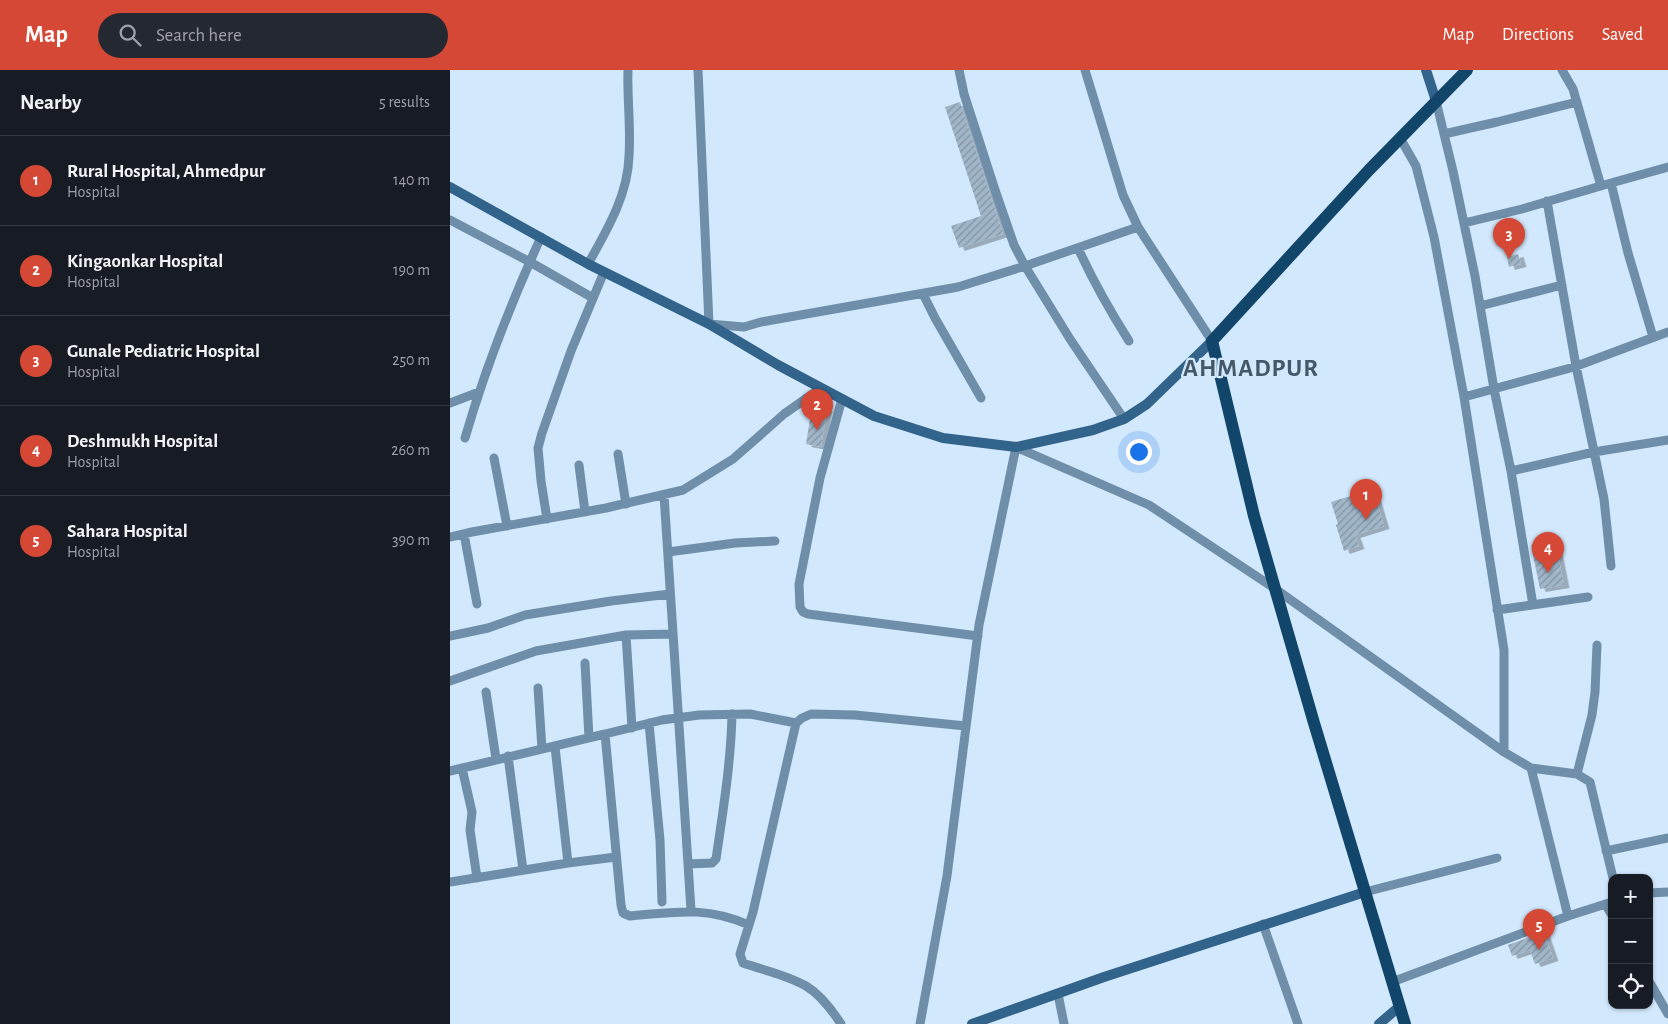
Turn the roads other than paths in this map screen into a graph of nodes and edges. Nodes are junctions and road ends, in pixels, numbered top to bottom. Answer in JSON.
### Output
{"nodes":[{"id":1,"x":628,"y":70,"type":"edge"},
{"id":2,"x":698,"y":70,"type":"edge"},
{"id":3,"x":959,"y":70,"type":"edge"},
{"id":4,"x":1085,"y":70,"type":"edge"},
{"id":5,"x":1426,"y":70,"type":"edge"},
{"id":6,"x":1466,"y":70,"type":"edge"},
{"id":7,"x":1562,"y":70,"type":"edge"},
{"id":8,"x":1436,"y":101,"type":"junction"},
{"id":9,"x":1577,"y":102,"type":"junction"},
{"id":10,"x":1444,"y":134,"type":"junction"},
{"id":11,"x":1400,"y":138,"type":"junction"},
{"id":12,"x":1668,"y":166,"type":"edge"},
{"id":13,"x":1611,"y":183,"type":"junction"},
{"id":14,"x":1601,"y":186,"type":"junction"},
{"id":15,"x":450,"y":187,"type":"edge"},
{"id":16,"x":1547,"y":201,"type":"junction"},
{"id":17,"x":450,"y":220,"type":"edge"},
{"id":18,"x":1464,"y":223,"type":"junction"},
{"id":19,"x":1138,"y":227,"type":"junction"},
{"id":20,"x":541,"y":237,"type":"junction"},
{"id":21,"x":1078,"y":248,"type":"junction"},
{"id":22,"x":530,"y":262,"type":"junction"},
{"id":23,"x":588,"y":264,"type":"junction"},
{"id":24,"x":1025,"y":266,"type":"junction"},
{"id":25,"x":604,"y":272,"type":"junction"},
{"id":26,"x":1562,"y":285,"type":"junction"},
{"id":27,"x":922,"y":294,"type":"junction"},
{"id":28,"x":593,"y":298,"type":"junction"},
{"id":29,"x":1480,"y":306,"type":"junction"},
{"id":30,"x":709,"y":324,"type":"junction"},
{"id":31,"x":1668,"y":332,"type":"edge"},
{"id":32,"x":1653,"y":337,"type":"junction"},
{"id":33,"x":1130,"y":341,"type":"dead end"},
{"id":34,"x":1212,"y":341,"type":"junction"},
{"id":35,"x":1576,"y":366,"type":"junction"},
{"id":36,"x":821,"y":388,"type":"junction"},
{"id":37,"x":1494,"y":389,"type":"junction"},
{"id":38,"x":479,"y":392,"type":"junction"},
{"id":39,"x":1464,"y":397,"type":"junction"},
{"id":40,"x":981,"y":398,"type":"dead end"},
{"id":41,"x":842,"y":399,"type":"junction"},
{"id":42,"x":450,"y":403,"type":"edge"},
{"id":43,"x":1124,"y":419,"type":"junction"},
{"id":44,"x":465,"y":438,"type":"dead end"},
{"id":45,"x":1668,"y":440,"type":"edge"},
{"id":46,"x":1016,"y":447,"type":"junction"},
{"id":47,"x":1594,"y":452,"type":"junction"},
{"id":48,"x":618,"y":454,"type":"dead end"},
{"id":49,"x":494,"y":458,"type":"dead end"},
{"id":50,"x":579,"y":465,"type":"dead end"},
{"id":51,"x":1511,"y":471,"type":"junction"},
{"id":52,"x":664,"y":495,"type":"junction"},
{"id":53,"x":626,"y":504,"type":"junction"},
{"id":54,"x":585,"y":512,"type":"junction"},
{"id":55,"x":547,"y":519,"type":"junction"},
{"id":56,"x":506,"y":526,"type":"junction"},
{"id":57,"x":464,"y":534,"type":"junction"},
{"id":58,"x":450,"y":537,"type":"edge"},
{"id":59,"x":775,"y":541,"type":"dead end"},
{"id":60,"x":668,"y":552,"type":"junction"},
{"id":61,"x":1611,"y":566,"type":"dead end"},
{"id":62,"x":1274,"y":588,"type":"junction"},
{"id":63,"x":670,"y":594,"type":"junction"},
{"id":64,"x":1588,"y":597,"type":"dead end"},
{"id":65,"x":477,"y":604,"type":"dead end"},
{"id":66,"x":1533,"y":605,"type":"junction"},
{"id":67,"x":1498,"y":610,"type":"junction"},
{"id":68,"x":673,"y":634,"type":"junction"},
{"id":69,"x":626,"y":635,"type":"junction"},
{"id":70,"x":450,"y":636,"type":"edge"},
{"id":71,"x":978,"y":636,"type":"junction"},
{"id":72,"x":1597,"y":645,"type":"dead end"},
{"id":73,"x":586,"y":663,"type":"dead end"},
{"id":74,"x":450,"y":681,"type":"edge"},
{"id":75,"x":538,"y":688,"type":"dead end"},
{"id":76,"x":486,"y":692,"type":"dead end"},
{"id":77,"x":732,"y":714,"type":"junction"},
{"id":78,"x":678,"y":718,"type":"junction"},
{"id":79,"x":650,"y":722,"type":"junction"},
{"id":80,"x":796,"y":723,"type":"junction"},
{"id":81,"x":966,"y":726,"type":"junction"},
{"id":82,"x":632,"y":728,"type":"junction"},
{"id":83,"x":605,"y":734,"type":"junction"},
{"id":84,"x":589,"y":738,"type":"junction"},
{"id":85,"x":555,"y":747,"type":"junction"},
{"id":86,"x":542,"y":749,"type":"junction"},
{"id":87,"x":1504,"y":752,"type":"junction"},
{"id":88,"x":508,"y":756,"type":"junction"},
{"id":89,"x":496,"y":759,"type":"junction"},
{"id":90,"x":462,"y":768,"type":"junction"},
{"id":91,"x":1531,"y":768,"type":"junction"},
{"id":92,"x":450,"y":771,"type":"edge"},
{"id":93,"x":1576,"y":774,"type":"junction"},
{"id":94,"x":1668,"y":838,"type":"edge"},
{"id":95,"x":1606,"y":851,"type":"junction"},
{"id":96,"x":616,"y":857,"type":"junction"},
{"id":97,"x":1497,"y":858,"type":"dead end"},
{"id":98,"x":568,"y":862,"type":"junction"},
{"id":99,"x":688,"y":864,"type":"junction"},
{"id":100,"x":523,"y":870,"type":"junction"},
{"id":101,"x":1612,"y":874,"type":"edge"},
{"id":102,"x":477,"y":878,"type":"junction"},
{"id":103,"x":450,"y":882,"type":"edge"},
{"id":104,"x":1365,"y":892,"type":"junction"},
{"id":105,"x":1668,"y":892,"type":"edge"},
{"id":106,"x":1653,"y":893,"type":"edge"},
{"id":107,"x":662,"y":902,"type":"dead end"},
{"id":108,"x":1608,"y":903,"type":"edge"},
{"id":109,"x":691,"y":910,"type":"junction"},
{"id":110,"x":1568,"y":916,"type":"junction"},
{"id":111,"x":1263,"y":924,"type":"junction"},
{"id":112,"x":749,"y":925,"type":"junction"},
{"id":113,"x":1392,"y":982,"type":"junction"},
{"id":114,"x":1653,"y":988,"type":"edge"},
{"id":115,"x":1058,"y":994,"type":"junction"},
{"id":116,"x":1400,"y":1006,"type":"junction"},
{"id":117,"x":1668,"y":1014,"type":"edge"},
{"id":118,"x":841,"y":1024,"type":"edge"},
{"id":119,"x":920,"y":1024,"type":"edge"},
{"id":120,"x":972,"y":1024,"type":"edge"},
{"id":121,"x":1064,"y":1024,"type":"edge"},
{"id":122,"x":1298,"y":1024,"type":"edge"},
{"id":123,"x":1379,"y":1024,"type":"edge"},
{"id":124,"x":1405,"y":1024,"type":"edge"}],
"edges":[{"from":1,"to":23,"type":"street"},
{"from":2,"to":30,"type":"street"},
{"from":3,"to":24,"type":"street"},
{"from":4,"to":19,"type":"street"},
{"from":5,"to":8,"type":"main road"},
{"from":6,"to":8,"type":"main road"},
{"from":7,"to":9,"type":"street"},
{"from":8,"to":10,"type":"street"},
{"from":8,"to":11,"type":"main road"},
{"from":9,"to":10,"type":"street"},
{"from":9,"to":14,"type":"street"},
{"from":10,"to":18,"type":"street"},
{"from":11,"to":34,"type":"main road"},
{"from":11,"to":39,"type":"street"},
{"from":12,"to":13,"type":"street"},
{"from":13,"to":14,"type":"street"},
{"from":13,"to":32,"type":"street"},
{"from":14,"to":16,"type":"street"},
{"from":15,"to":20,"type":"main road"},
{"from":16,"to":18,"type":"street"},
{"from":16,"to":26,"type":"street"},
{"from":17,"to":22,"type":"street"},
{"from":18,"to":29,"type":"street"},
{"from":19,"to":21,"type":"street"},
{"from":19,"to":34,"type":"street"},
{"from":20,"to":22,"type":"street"},
{"from":20,"to":23,"type":"main road"},
{"from":21,"to":24,"type":"street"},
{"from":21,"to":33,"type":"street"},
{"from":22,"to":28,"type":"street"},
{"from":22,"to":38,"type":"street"},
{"from":23,"to":25,"type":"main road"},
{"from":24,"to":27,"type":"street"},
{"from":24,"to":43,"type":"street"},
{"from":25,"to":28,"type":"street"},
{"from":25,"to":30,"type":"main road"},
{"from":26,"to":29,"type":"street"},
{"from":26,"to":35,"type":"street"},
{"from":27,"to":30,"type":"street"},
{"from":27,"to":40,"type":"street"},
{"from":28,"to":55,"type":"street"},
{"from":29,"to":37,"type":"street"},
{"from":30,"to":36,"type":"main road"},
{"from":31,"to":32,"type":"street"},
{"from":32,"to":35,"type":"street"},
{"from":34,"to":43,"type":"main road"},
{"from":34,"to":62,"type":"main road"},
{"from":35,"to":37,"type":"street"},
{"from":35,"to":47,"type":"street"},
{"from":36,"to":41,"type":"main road"},
{"from":36,"to":52,"type":"street"},
{"from":37,"to":39,"type":"street"},
{"from":37,"to":51,"type":"street"},
{"from":38,"to":42,"type":"street"},
{"from":38,"to":44,"type":"street"},
{"from":39,"to":67,"type":"street"},
{"from":41,"to":46,"type":"main road"},
{"from":41,"to":71,"type":"street"},
{"from":43,"to":46,"type":"main road"},
{"from":45,"to":47,"type":"street"},
{"from":46,"to":62,"type":"street"},
{"from":46,"to":71,"type":"street"},
{"from":47,"to":51,"type":"street"},
{"from":47,"to":61,"type":"street"},
{"from":48,"to":53,"type":"street"},
{"from":49,"to":56,"type":"street"},
{"from":50,"to":54,"type":"street"},
{"from":51,"to":66,"type":"street"},
{"from":52,"to":53,"type":"street"},
{"from":52,"to":60,"type":"street"},
{"from":53,"to":54,"type":"street"},
{"from":54,"to":55,"type":"street"},
{"from":55,"to":56,"type":"street"},
{"from":56,"to":57,"type":"street"},
{"from":57,"to":58,"type":"street"},
{"from":57,"to":65,"type":"street"},
{"from":59,"to":60,"type":"street"},
{"from":60,"to":63,"type":"street"},
{"from":62,"to":87,"type":"street"},
{"from":62,"to":104,"type":"main road"},
{"from":63,"to":68,"type":"street"},
{"from":63,"to":70,"type":"street"},
{"from":64,"to":66,"type":"street"},
{"from":66,"to":67,"type":"street"},
{"from":67,"to":87,"type":"street"},
{"from":68,"to":69,"type":"street"},
{"from":68,"to":78,"type":"street"},
{"from":69,"to":74,"type":"street"},
{"from":69,"to":82,"type":"street"},
{"from":71,"to":81,"type":"street"},
{"from":72,"to":93,"type":"street"},
{"from":73,"to":84,"type":"street"},
{"from":75,"to":86,"type":"street"},
{"from":76,"to":89,"type":"street"},
{"from":77,"to":78,"type":"street"},
{"from":77,"to":80,"type":"street"},
{"from":77,"to":99,"type":"street"},
{"from":78,"to":79,"type":"street"},
{"from":78,"to":99,"type":"street"},
{"from":79,"to":82,"type":"street"},
{"from":79,"to":107,"type":"street"},
{"from":80,"to":81,"type":"street"},
{"from":80,"to":112,"type":"street"},
{"from":81,"to":119,"type":"street"},
{"from":82,"to":83,"type":"street"},
{"from":83,"to":84,"type":"street"},
{"from":83,"to":96,"type":"street"},
{"from":84,"to":85,"type":"street"},
{"from":85,"to":86,"type":"street"},
{"from":85,"to":98,"type":"street"},
{"from":86,"to":88,"type":"street"},
{"from":87,"to":91,"type":"street"},
{"from":88,"to":89,"type":"street"},
{"from":88,"to":100,"type":"street"},
{"from":89,"to":90,"type":"street"},
{"from":90,"to":92,"type":"street"},
{"from":90,"to":102,"type":"street"},
{"from":91,"to":93,"type":"street"},
{"from":91,"to":110,"type":"street"},
{"from":93,"to":95,"type":"street"},
{"from":94,"to":95,"type":"street"},
{"from":95,"to":101,"type":"street"},
{"from":96,"to":98,"type":"street"},
{"from":96,"to":109,"type":"street"},
{"from":97,"to":104,"type":"street"},
{"from":98,"to":100,"type":"street"},
{"from":99,"to":109,"type":"street"},
{"from":100,"to":102,"type":"street"},
{"from":102,"to":103,"type":"street"},
{"from":104,"to":111,"type":"main road"},
{"from":104,"to":113,"type":"main road"},
{"from":105,"to":106,"type":"street"},
{"from":108,"to":110,"type":"street"},
{"from":109,"to":112,"type":"street"},
{"from":110,"to":113,"type":"street"},
{"from":111,"to":115,"type":"main road"},
{"from":111,"to":122,"type":"street"},
{"from":112,"to":118,"type":"street"},
{"from":113,"to":116,"type":"main road"},
{"from":114,"to":117,"type":"street"},
{"from":115,"to":120,"type":"main road"},
{"from":115,"to":121,"type":"street"},
{"from":116,"to":123,"type":"main road"},
{"from":116,"to":124,"type":"main road"}]}
